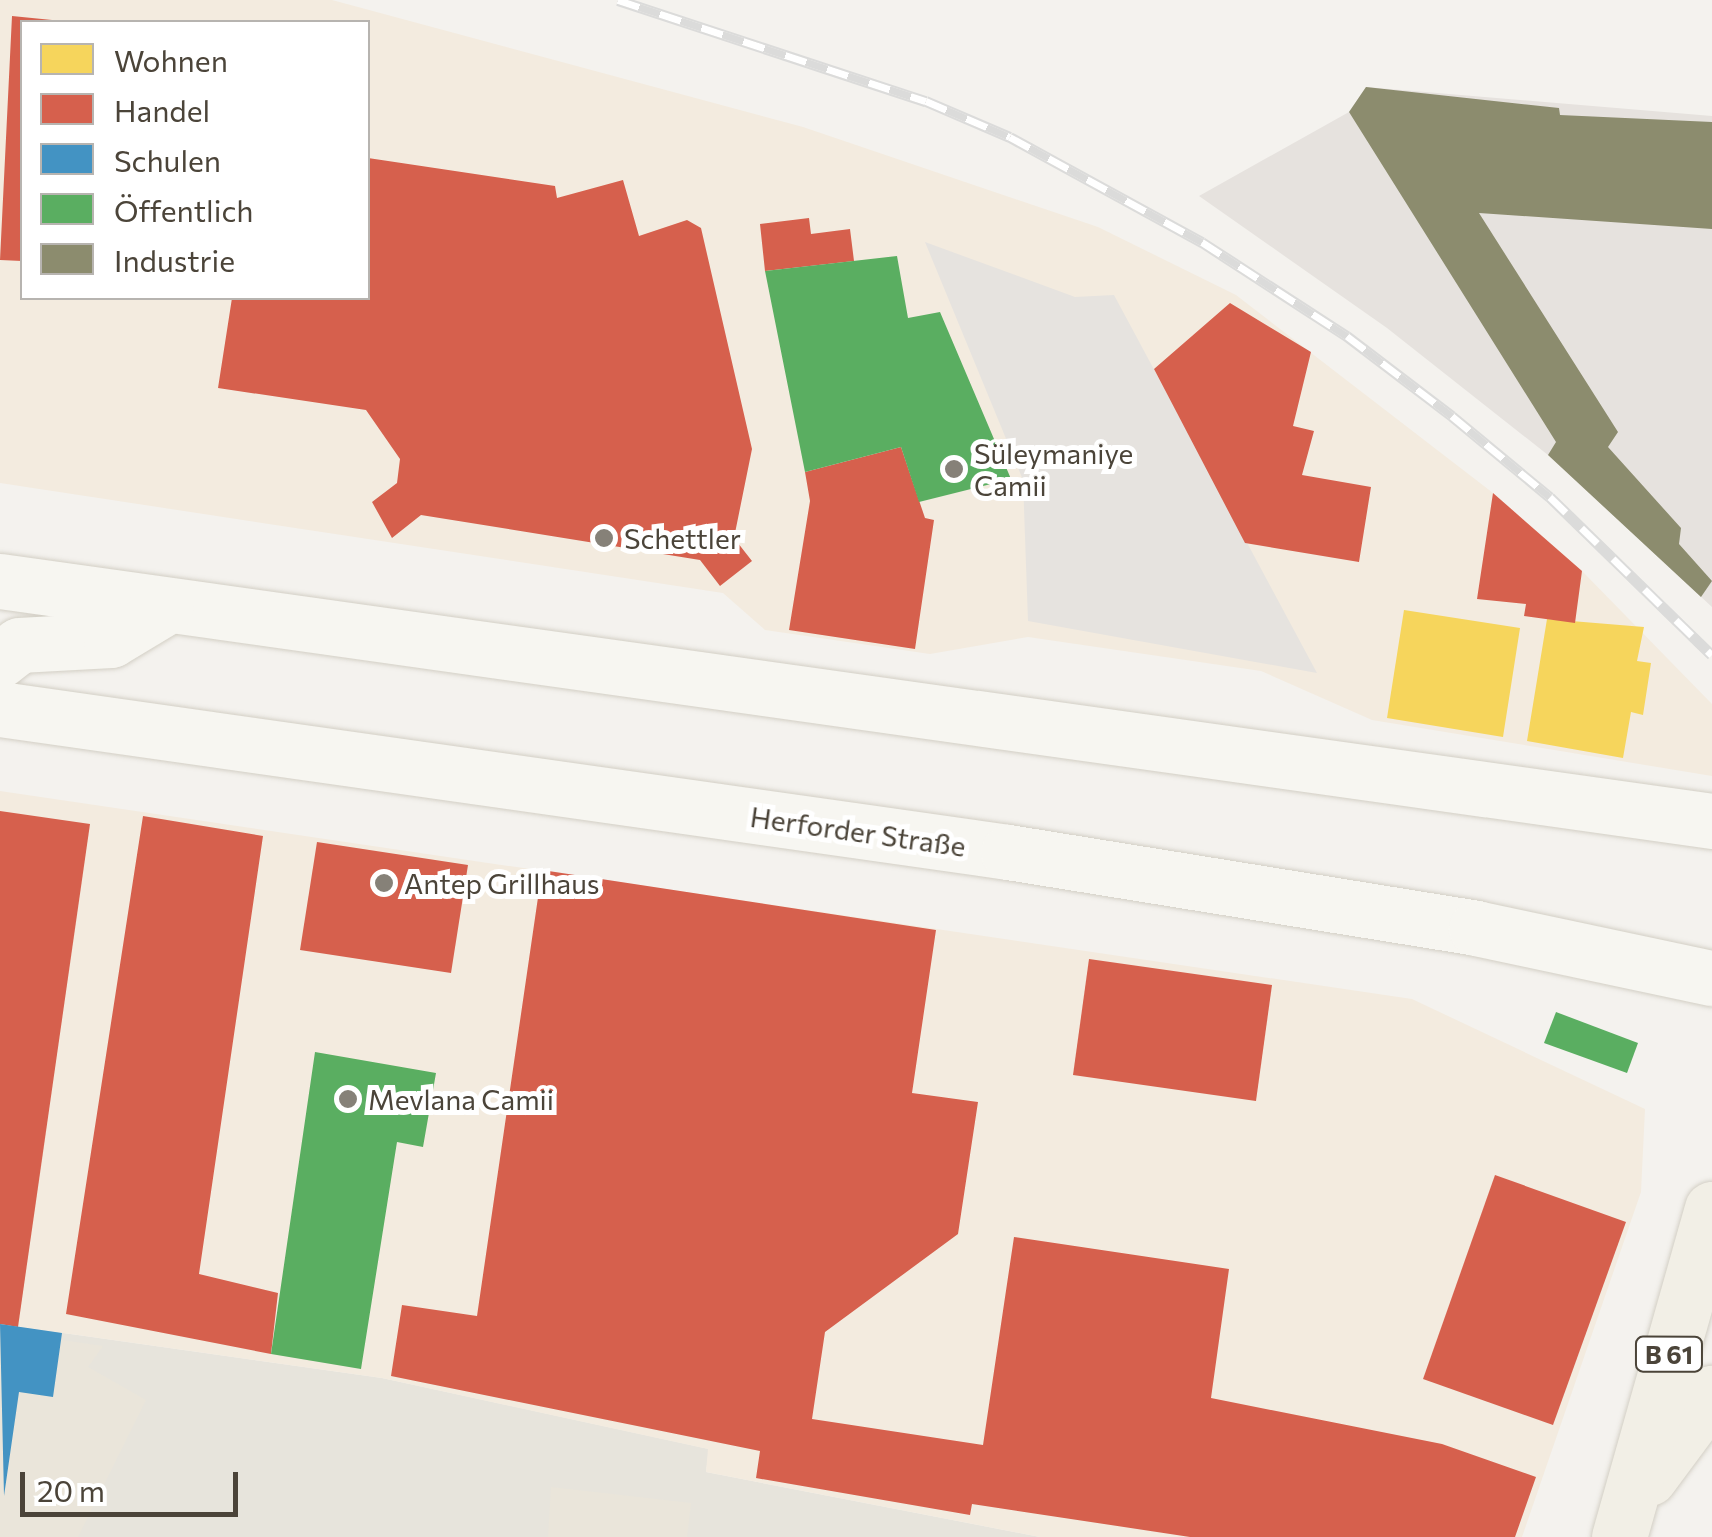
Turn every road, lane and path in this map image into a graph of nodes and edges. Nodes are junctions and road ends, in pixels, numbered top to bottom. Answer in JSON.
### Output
{"nodes":[{"id":1,"x":0,"y":580,"type":"edge"},
{"id":2,"x":166,"y":607,"type":"junction"},
{"id":3,"x":0,"y":660,"type":"edge"},
{"id":4,"x":0,"y":709,"type":"edge"},
{"id":5,"x":1712,"y":821,"type":"edge"},
{"id":6,"x":1712,"y":978,"type":"edge"},
{"id":7,"x":1712,"y":1209,"type":"edge"},
{"id":8,"x":1712,"y":1393,"type":"edge"},
{"id":9,"x":1625,"y":1519,"type":"edge"}],
"edges":[{"from":1,"to":2,"type":"street"},
{"from":2,"to":3,"type":"street"},
{"from":2,"to":5,"type":"street"},
{"from":4,"to":6,"type":"street","name":"Herforder Straße"},
{"from":7,"to":9,"type":"main road","number":"B 61"},
{"from":8,"to":9,"type":"main road","number":"B 61"}]}
